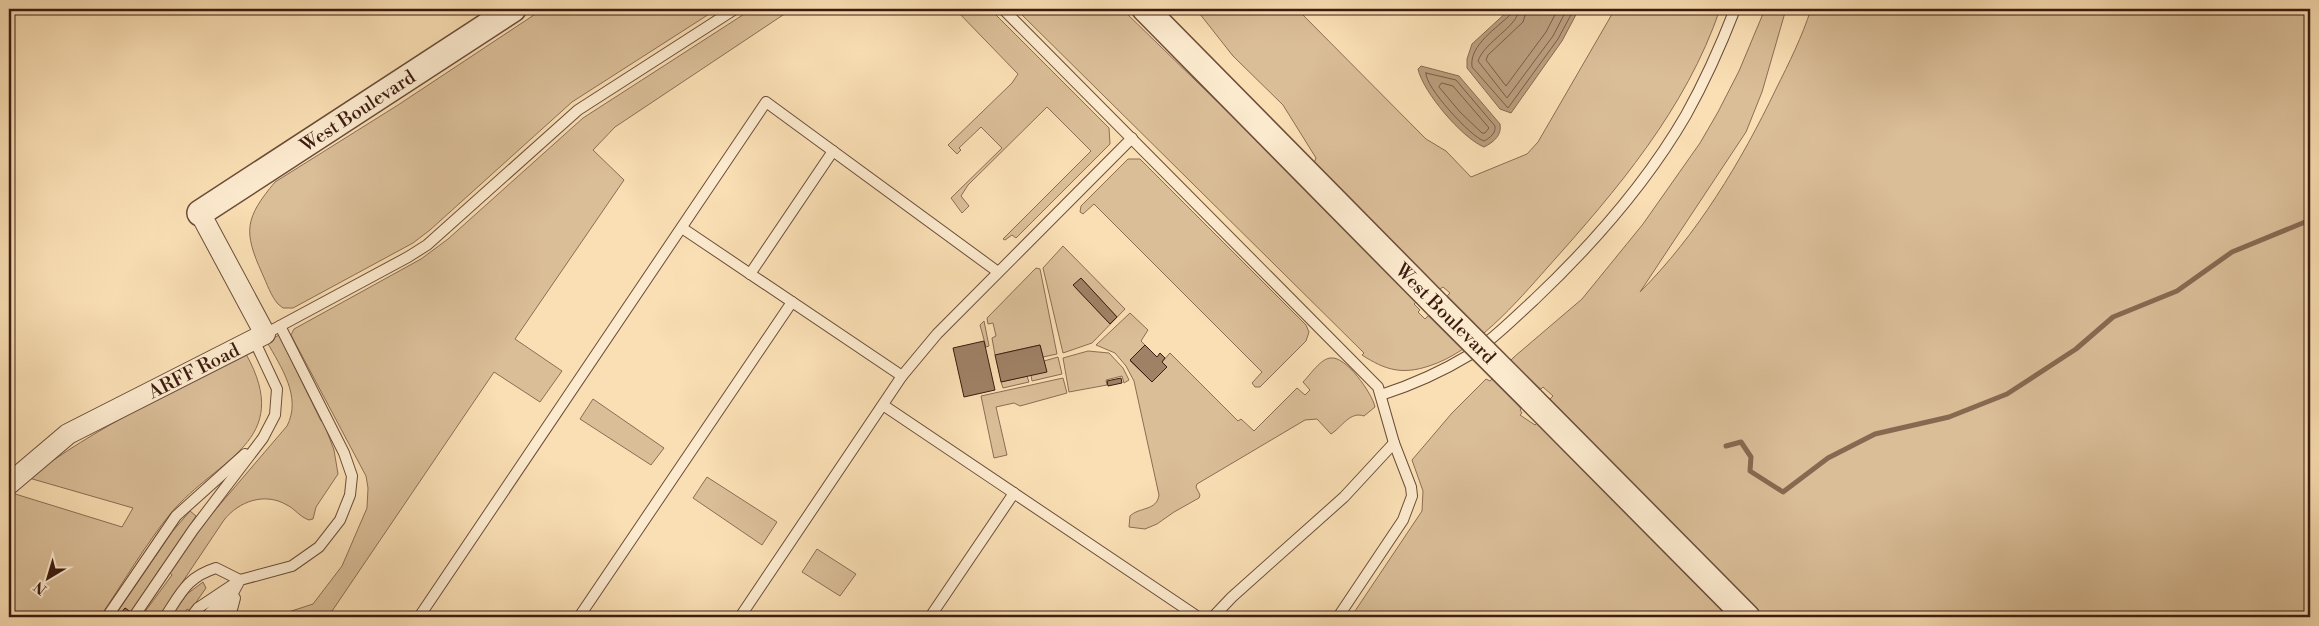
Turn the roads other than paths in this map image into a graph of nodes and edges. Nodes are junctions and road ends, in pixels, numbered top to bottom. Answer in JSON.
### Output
{"nodes":[{"id":1,"x":513,"y":9,"type":"edge"},
{"id":2,"x":735,"y":9,"type":"edge"},
{"id":3,"x":1003,"y":9,"type":"edge"},
{"id":4,"x":1145,"y":9,"type":"edge"},
{"id":5,"x":1735,"y":9,"type":"edge"},
{"id":6,"x":1132,"y":138,"type":"junction"},
{"id":7,"x":833,"y":151,"type":"junction"},
{"id":8,"x":200,"y":213,"type":"joint"},
{"id":9,"x":682,"y":228,"type":"junction"},
{"id":10,"x":998,"y":272,"type":"junction"},
{"id":11,"x":750,"y":274,"type":"junction"},
{"id":12,"x":792,"y":302,"type":"junction"},
{"id":13,"x":266,"y":333,"type":"junction"},
{"id":14,"x":902,"y":376,"type":"junction"},
{"id":15,"x":1381,"y":395,"type":"junction"},
{"id":16,"x":883,"y":405,"type":"junction"},
{"id":17,"x":263,"y":438,"type":"junction"},
{"id":18,"x":1394,"y":443,"type":"junction"},
{"id":19,"x":9,"y":484,"type":"edge"},
{"id":20,"x":1014,"y":493,"type":"junction"},
{"id":21,"x":240,"y":580,"type":"junction"},
{"id":22,"x":135,"y":615,"type":"dead end"},
{"id":23,"x":107,"y":617,"type":"edge"},
{"id":24,"x":165,"y":617,"type":"edge"},
{"id":25,"x":192,"y":617,"type":"edge"},
{"id":26,"x":206,"y":617,"type":"edge"},
{"id":27,"x":220,"y":617,"type":"edge"},
{"id":28,"x":230,"y":617,"type":"edge"},
{"id":29,"x":238,"y":617,"type":"edge"},
{"id":30,"x":419,"y":617,"type":"edge"},
{"id":31,"x":579,"y":617,"type":"edge"},
{"id":32,"x":740,"y":617,"type":"edge"},
{"id":33,"x":930,"y":617,"type":"edge"},
{"id":34,"x":1198,"y":617,"type":"edge"},
{"id":35,"x":1213,"y":617,"type":"edge"},
{"id":36,"x":1338,"y":617,"type":"edge"},
{"id":37,"x":1747,"y":617,"type":"edge"}],
"edges":[{"from":1,"to":8,"type":"street","name":"West Boulevard"},
{"from":2,"to":13,"type":"lane"},
{"from":3,"to":6,"type":"lane"},
{"from":4,"to":37,"type":"street","name":"West Boulevard","bridge":true},
{"from":5,"to":15,"type":"lane"},
{"from":6,"to":10,"type":"lane"},
{"from":6,"to":15,"type":"lane"},
{"from":7,"to":9,"type":"lane"},
{"from":7,"to":10,"type":"lane"},
{"from":7,"to":11,"type":"lane"},
{"from":8,"to":13,"type":"street"},
{"from":9,"to":11,"type":"lane"},
{"from":9,"to":30,"type":"lane"},
{"from":10,"to":14,"type":"lane"},
{"from":11,"to":12,"type":"lane"},
{"from":12,"to":14,"type":"lane"},
{"from":12,"to":31,"type":"lane"},
{"from":13,"to":17,"type":"lane"},
{"from":13,"to":19,"type":"street","name":"ARFF Road"},
{"from":13,"to":21,"type":"lane"},
{"from":14,"to":16,"type":"lane"},
{"from":15,"to":18,"type":"lane"},
{"from":16,"to":20,"type":"lane"},
{"from":16,"to":32,"type":"lane"},
{"from":17,"to":22,"type":"lane"},
{"from":17,"to":23,"type":"lane"},
{"from":18,"to":35,"type":"lane"},
{"from":18,"to":36,"type":"lane"},
{"from":20,"to":33,"type":"lane"},
{"from":20,"to":34,"type":"lane"},
{"from":21,"to":24,"type":"lane"},
{"from":21,"to":25,"type":"lane"},
{"from":21,"to":26,"type":"lane"},
{"from":21,"to":27,"type":"lane"},
{"from":21,"to":28,"type":"lane"},
{"from":21,"to":29,"type":"lane"}]}
